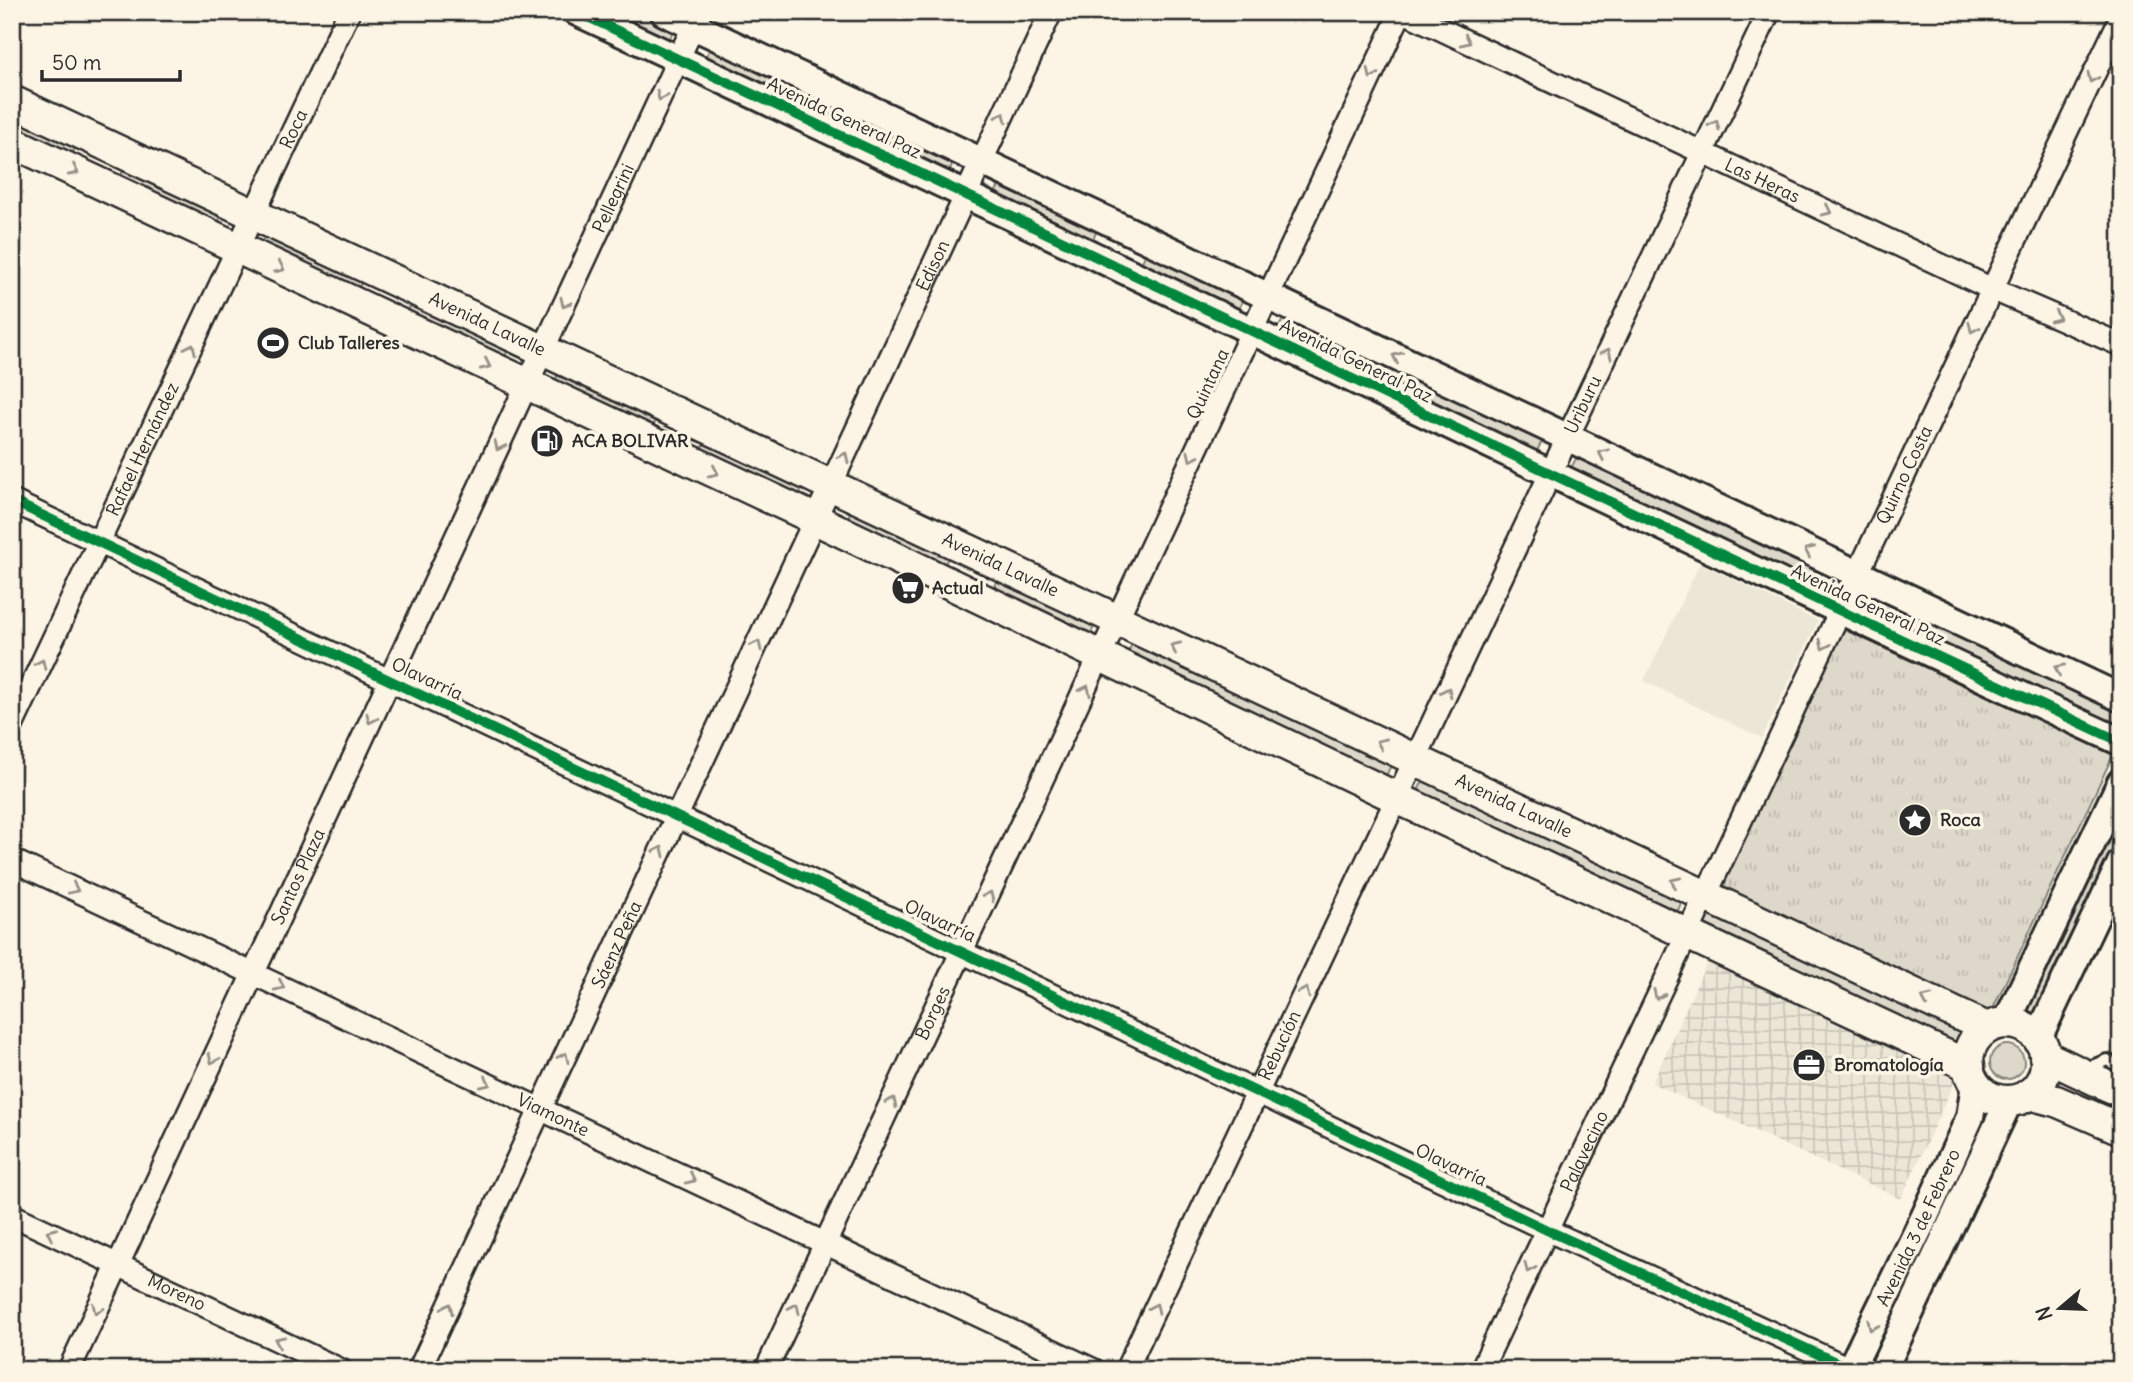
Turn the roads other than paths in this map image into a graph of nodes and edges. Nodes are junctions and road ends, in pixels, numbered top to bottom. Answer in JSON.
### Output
{"nodes":[{"id":1,"x":349,"y":12,"type":"edge"},
{"id":2,"x":577,"y":12,"type":"edge"},
{"id":3,"x":664,"y":12,"type":"edge"},
{"id":4,"x":1051,"y":12,"type":"edge"},
{"id":5,"x":1403,"y":12,"type":"edge"},
{"id":6,"x":1769,"y":12,"type":"edge"},
{"id":7,"x":2121,"y":17,"type":"edge"},
{"id":8,"x":697,"y":19,"type":"edge"},
{"id":9,"x":678,"y":59,"type":"junction"},
{"id":10,"x":12,"y":101,"type":"edge"},
{"id":11,"x":12,"y":142,"type":"edge"},
{"id":12,"x":1702,"y":153,"type":"junction"},
{"id":13,"x":982,"y":162,"type":"junction"},
{"id":14,"x":966,"y":196,"type":"junction"},
{"id":15,"x":254,"y":215,"type":"junction"},
{"id":16,"x":238,"y":248,"type":"junction"},
{"id":17,"x":1992,"y":289,"type":"junction"},
{"id":18,"x":1268,"y":296,"type":"junction"},
{"id":19,"x":1252,"y":330,"type":"junction"},
{"id":20,"x":2121,"y":345,"type":"edge"},
{"id":21,"x":543,"y":351,"type":"junction"},
{"id":22,"x":527,"y":385,"type":"junction"},
{"id":23,"x":1567,"y":437,"type":"junction"},
{"id":24,"x":1550,"y":474,"type":"junction"},
{"id":25,"x":831,"y":486,"type":"junction"},
{"id":26,"x":12,"y":501,"type":"edge"},
{"id":27,"x":815,"y":519,"type":"junction"},
{"id":28,"x":99,"y":542,"type":"junction"},
{"id":29,"x":1857,"y":574,"type":"junction"},
{"id":30,"x":1840,"y":612,"type":"junction"},
{"id":31,"x":1116,"y":619,"type":"junction"},
{"id":32,"x":1101,"y":657,"type":"junction"},
{"id":33,"x":389,"y":680,"type":"junction"},
{"id":34,"x":2121,"y":698,"type":"edge"},
{"id":35,"x":12,"y":726,"type":"edge"},
{"id":36,"x":2121,"y":739,"type":"edge"},
{"id":37,"x":1415,"y":760,"type":"junction"},
{"id":38,"x":2121,"y":782,"type":"edge"},
{"id":39,"x":1397,"y":798,"type":"junction"},
{"id":40,"x":677,"y":817,"type":"junction"},
{"id":41,"x":12,"y":860,"type":"edge"},
{"id":42,"x":2121,"y":863,"type":"edge"},
{"id":43,"x":1705,"y":896,"type":"junction"},
{"id":44,"x":1687,"y":934,"type":"junction"},
{"id":45,"x":963,"y":952,"type":"junction"},
{"id":46,"x":253,"y":973,"type":"junction"},
{"id":47,"x":1997,"y":1025,"type":"junction"},
{"id":48,"x":2042,"y":1047,"type":"junction"},
{"id":49,"x":2121,"y":1067,"type":"edge"},
{"id":50,"x":2079,"y":1072,"type":"junction"},
{"id":51,"x":1972,"y":1075,"type":"junction"},
{"id":52,"x":1257,"y":1092,"type":"junction"},
{"id":53,"x":2121,"y":1092,"type":"edge"},
{"id":54,"x":2019,"y":1098,"type":"junction"},
{"id":55,"x":541,"y":1109,"type":"junction"},
{"id":56,"x":2121,"y":1129,"type":"edge"},
{"id":57,"x":12,"y":1215,"type":"edge"},
{"id":58,"x":1925,"y":1216,"type":"junction"},
{"id":59,"x":1950,"y":1226,"type":"junction"},
{"id":60,"x":1547,"y":1230,"type":"junction"},
{"id":61,"x":826,"y":1242,"type":"junction"},
{"id":62,"x":117,"y":1265,"type":"junction"},
{"id":63,"x":1852,"y":1369,"type":"edge"},
{"id":64,"x":69,"y":1370,"type":"edge"},
{"id":65,"x":341,"y":1370,"type":"edge"},
{"id":66,"x":419,"y":1370,"type":"edge"},
{"id":67,"x":766,"y":1370,"type":"edge"},
{"id":68,"x":1094,"y":1370,"type":"edge"},
{"id":69,"x":1126,"y":1370,"type":"edge"},
{"id":70,"x":1481,"y":1370,"type":"edge"},
{"id":71,"x":1883,"y":1370,"type":"edge"}],
"edges":[{"from":1,"to":15,"type":"street","name":"Roca"},
{"from":2,"to":9,"type":"street","name":"Avenida General Paz"},
{"from":3,"to":8,"type":"street","name":"Avenida General Paz"},
{"from":13,"to":4,"type":"street","name":"Edison","one_way":true},
{"from":5,"to":12,"type":"street","name":"Las Heras","one_way":true},
{"from":5,"to":18,"type":"street","name":"Quintana","one_way":true},
{"from":12,"to":6,"type":"street","name":"Uriburu","one_way":true},
{"from":7,"to":17,"type":"street","name":"Quirno Costa","one_way":true},
{"from":8,"to":9,"type":"street","name":"Pellegrini"},
{"from":8,"to":13,"type":"street","name":"Avenida General Paz"},
{"from":9,"to":14,"type":"street","name":"Avenida General Paz"},
{"from":9,"to":21,"type":"street","name":"Pellegrini","one_way":true},
{"from":10,"to":15,"type":"main road","name":"Avenida Lavalle"},
{"from":11,"to":16,"type":"main road","name":"Avenida Lavalle","one_way":true},
{"from":12,"to":17,"type":"street","name":"Las Heras","one_way":true},
{"from":23,"to":12,"type":"street","name":"Uriburu","one_way":true},
{"from":13,"to":14,"type":"street","name":"Edison"},
{"from":13,"to":18,"type":"street","name":"Avenida General Paz"},
{"from":14,"to":19,"type":"street","name":"Avenida General Paz"},
{"from":25,"to":14,"type":"street","name":"Edison","one_way":true},
{"from":15,"to":16,"type":"street","name":"Roca"},
{"from":15,"to":21,"type":"main road","name":"Avenida Lavalle"},
{"from":16,"to":22,"type":"main road","name":"Avenida Lavalle","one_way":true},
{"from":28,"to":16,"type":"street","name":"Rafael Hernández","one_way":true},
{"from":17,"to":20,"type":"street","name":"Las Heras","one_way":true},
{"from":17,"to":29,"type":"street","name":"Quirno Costa","one_way":true},
{"from":18,"to":19,"type":"street","name":"Quintana"},
{"from":23,"to":18,"type":"street","name":"Avenida General Paz","one_way":true},
{"from":19,"to":24,"type":"street","name":"Avenida General Paz"},
{"from":19,"to":31,"type":"street","name":"Quintana","one_way":true},
{"from":21,"to":22,"type":"street","name":"Pellegrini"},
{"from":21,"to":25,"type":"main road","name":"Avenida Lavalle"},
{"from":22,"to":27,"type":"main road","name":"Avenida Lavalle","one_way":true},
{"from":22,"to":33,"type":"street","name":"Santos Plaza","one_way":true},
{"from":23,"to":24,"type":"street","name":"Uriburu"},
{"from":29,"to":23,"type":"street","name":"Avenida General Paz","one_way":true},
{"from":24,"to":30,"type":"street","name":"Avenida General Paz"},
{"from":37,"to":24,"type":"street","name":"Uriburu","one_way":true},
{"from":25,"to":27,"type":"street","name":"Edison"},
{"from":25,"to":31,"type":"main road","name":"Avenida Lavalle"},
{"from":26,"to":28,"type":"street","name":"Olavarría"},
{"from":27,"to":32,"type":"main road","name":"Avenida Lavalle"},
{"from":40,"to":27,"type":"street","name":"Sáenz Peña","one_way":true},
{"from":28,"to":33,"type":"street","name":"Olavarría"},
{"from":35,"to":28,"type":"street","name":"Rafael Hernández","one_way":true},
{"from":29,"to":30,"type":"street","name":"Quirno Costa"},
{"from":34,"to":29,"type":"street","name":"Avenida General Paz","one_way":true},
{"from":30,"to":36,"type":"street","name":"Avenida General Paz"},
{"from":30,"to":43,"type":"street","name":"Quirno Costa","one_way":true},
{"from":31,"to":32,"type":"street","name":"Quintana"},
{"from":37,"to":31,"type":"main road","name":"Avenida Lavalle","one_way":true},
{"from":32,"to":39,"type":"main road","name":"Avenida Lavalle"},
{"from":45,"to":32,"type":"street","name":"Borges","one_way":true},
{"from":33,"to":40,"type":"street","name":"Olavarría"},
{"from":33,"to":46,"type":"street","name":"Santos Plaza","one_way":true},
{"from":37,"to":39,"type":"street","name":"Uriburu"},
{"from":43,"to":37,"type":"main road","name":"Avenida Lavalle","one_way":true},
{"from":38,"to":47,"type":"street"},
{"from":39,"to":44,"type":"main road","name":"Avenida Lavalle"},
{"from":52,"to":39,"type":"street","name":"Rebución","one_way":true},
{"from":40,"to":45,"type":"street","name":"Olavarría"},
{"from":55,"to":40,"type":"street","name":"Sáenz Peña","one_way":true},
{"from":41,"to":46,"type":"street","name":"Viamonte","one_way":true},
{"from":42,"to":48,"type":"street"},
{"from":43,"to":44,"type":"street","name":"Quirno Costa"},
{"from":47,"to":43,"type":"main road","name":"Avenida Lavalle","one_way":true},
{"from":44,"to":51,"type":"main road","name":"Avenida Lavalle"},
{"from":44,"to":60,"type":"street","name":"Palavecino","one_way":true},
{"from":45,"to":52,"type":"street","name":"Olavarría"},
{"from":61,"to":45,"type":"street","name":"Borges","one_way":true},
{"from":46,"to":55,"type":"street","name":"Viamonte","one_way":true},
{"from":46,"to":62,"type":"street","name":"Santos Plaza","one_way":true},
{"from":47,"to":48,"type":"main road"},
{"from":47,"to":51,"type":"main road"},
{"from":48,"to":50,"type":"main road"},
{"from":48,"to":54,"type":"main road"},
{"from":49,"to":50,"type":"lane"},
{"from":50,"to":53,"type":"main road"},
{"from":51,"to":54,"type":"main road"},
{"from":51,"to":58,"type":"street","name":"Avenida 3 de Febrero"},
{"from":52,"to":60,"type":"street","name":"Olavarría"},
{"from":69,"to":52,"type":"street","name":"Rebución","one_way":true},
{"from":54,"to":56,"type":"main road"},
{"from":54,"to":59,"type":"street","name":"Avenida 3 de Febrero"},
{"from":55,"to":61,"type":"street","name":"Viamonte","one_way":true},
{"from":66,"to":55,"type":"street","name":"Sáenz Peña","one_way":true},
{"from":62,"to":57,"type":"street","name":"Moreno","one_way":true},
{"from":58,"to":59,"type":"street"},
{"from":58,"to":63,"type":"street","name":"Avenida 3 de Febrero","one_way":true},
{"from":59,"to":71,"type":"street","name":"Avenida 3 de Febrero"},
{"from":60,"to":63,"type":"street","name":"Olavarría"},
{"from":60,"to":70,"type":"street","name":"Palavecino","one_way":true},
{"from":67,"to":61,"type":"street","name":"Borges","one_way":true},
{"from":61,"to":68,"type":"street","name":"Viamonte"},
{"from":62,"to":64,"type":"street","name":"Santos Plaza","one_way":true},
{"from":65,"to":62,"type":"street","name":"Moreno","one_way":true}]}
